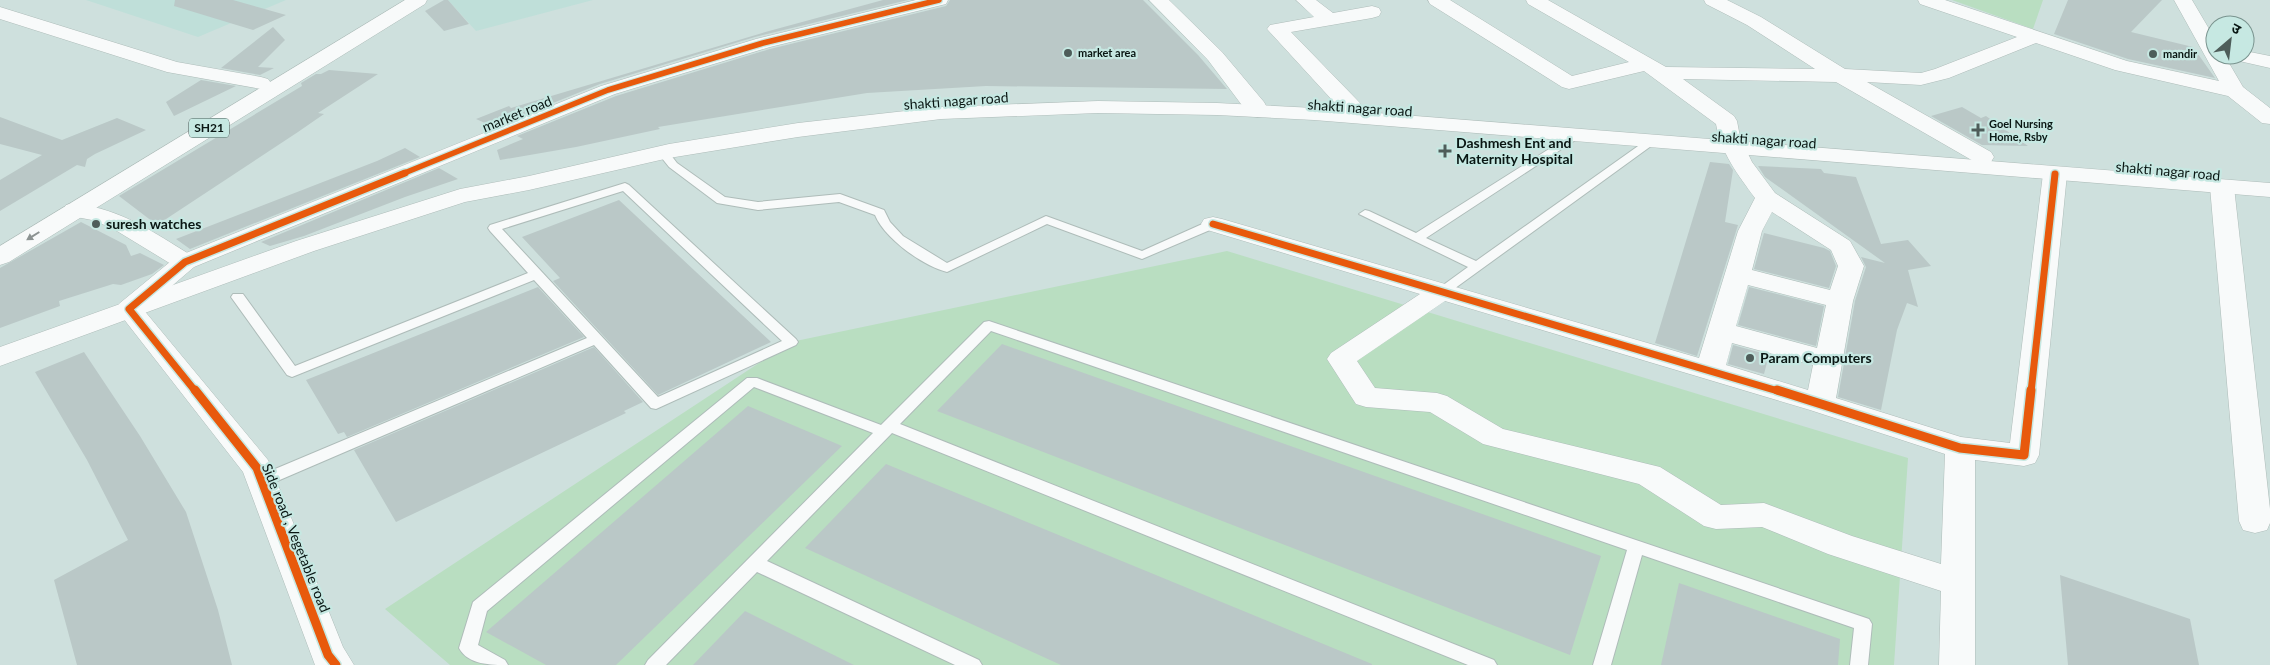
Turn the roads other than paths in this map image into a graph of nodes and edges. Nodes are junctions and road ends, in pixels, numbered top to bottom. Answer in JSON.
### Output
{"nodes":[{"id":1,"x":7,"y":0,"type":"edge"},
{"id":2,"x":400,"y":0,"type":"edge"},
{"id":3,"x":418,"y":0,"type":"edge"},
{"id":4,"x":939,"y":0,"type":"edge"},
{"id":5,"x":1158,"y":0,"type":"edge"},
{"id":6,"x":1306,"y":0,"type":"edge"},
{"id":7,"x":1437,"y":0,"type":"edge"},
{"id":8,"x":1535,"y":0,"type":"edge"},
{"id":9,"x":1713,"y":0,"type":"edge"},
{"id":10,"x":1927,"y":0,"type":"edge"},
{"id":11,"x":2183,"y":0,"type":"edge"},
{"id":12,"x":0,"y":2,"type":"edge"},
{"id":13,"x":1372,"y":12,"type":"dead end"},
{"id":14,"x":0,"y":13,"type":"edge"},
{"id":15,"x":1329,"y":20,"type":"junction"},
{"id":16,"x":2034,"y":37,"type":"junction"},
{"id":17,"x":2205,"y":37,"type":"edge"},
{"id":18,"x":2255,"y":59,"type":"edge"},
{"id":19,"x":2270,"y":62,"type":"edge"},
{"id":20,"x":2221,"y":65,"type":"edge"},
{"id":21,"x":1653,"y":69,"type":"junction"},
{"id":22,"x":1842,"y":76,"type":"junction"},
{"id":23,"x":261,"y":83,"type":"junction"},
{"id":24,"x":2235,"y":91,"type":"junction"},
{"id":25,"x":1255,"y":107,"type":"junction"},
{"id":26,"x":1352,"y":108,"type":"junction"},
{"id":27,"x":2270,"y":118,"type":"edge"},
{"id":28,"x":1576,"y":135,"type":"junction"},
{"id":29,"x":1652,"y":142,"type":"junction"},
{"id":30,"x":1732,"y":142,"type":"junction"},
{"id":31,"x":664,"y":152,"type":"junction"},
{"id":32,"x":1983,"y":157,"type":"junction"},
{"id":33,"x":2055,"y":174,"type":"junction"},
{"id":34,"x":2270,"y":179,"type":"edge"},
{"id":35,"x":2222,"y":187,"type":"junction"},
{"id":36,"x":2270,"y":190,"type":"edge"},
{"id":37,"x":460,"y":196,"type":"junction"},
{"id":38,"x":1767,"y":198,"type":"junction"},
{"id":39,"x":75,"y":210,"type":"junction"},
{"id":40,"x":1365,"y":214,"type":"dead end"},
{"id":41,"x":1213,"y":224,"type":"joint"},
{"id":42,"x":0,"y":237,"type":"edge"},
{"id":43,"x":1417,"y":238,"type":"junction"},
{"id":44,"x":0,"y":257,"type":"edge"},
{"id":45,"x":185,"y":262,"type":"junction"},
{"id":46,"x":1477,"y":266,"type":"junction"},
{"id":47,"x":537,"y":274,"type":"junction"},
{"id":48,"x":1737,"y":274,"type":"junction"},
{"id":49,"x":1442,"y":291,"type":"junction"},
{"id":50,"x":238,"y":297,"type":"dead end"},
{"id":51,"x":1840,"y":301,"type":"junction"},
{"id":52,"x":129,"y":308,"type":"junction"},
{"id":53,"x":1721,"y":331,"type":"junction"},
{"id":54,"x":596,"y":338,"type":"junction"},
{"id":55,"x":0,"y":343,"type":"edge"},
{"id":56,"x":0,"y":357,"type":"edge"},
{"id":57,"x":1828,"y":360,"type":"junction"},
{"id":58,"x":1710,"y":370,"type":"junction"},
{"id":59,"x":1820,"y":403,"type":"junction"},
{"id":60,"x":887,"y":429,"type":"junction"},
{"id":61,"x":1960,"y":448,"type":"junction"},
{"id":62,"x":262,"y":481,"type":"junction"},
{"id":63,"x":2255,"y":521,"type":"dead end"},
{"id":64,"x":1636,"y":546,"type":"junction"},
{"id":65,"x":754,"y":563,"type":"junction"},
{"id":66,"x":1958,"y":583,"type":"junction"},
{"id":67,"x":336,"y":665,"type":"edge"},
{"id":68,"x":499,"y":665,"type":"edge"},
{"id":69,"x":654,"y":665,"type":"edge"},
{"id":70,"x":973,"y":665,"type":"edge"},
{"id":71,"x":1488,"y":665,"type":"edge"},
{"id":72,"x":1602,"y":665,"type":"edge"},
{"id":73,"x":1859,"y":665,"type":"edge"},
{"id":74,"x":1957,"y":665,"type":"edge"}],
"edges":[{"from":1,"to":12,"type":"street"},
{"from":2,"to":23,"type":"street","number":"SH21"},
{"from":3,"to":39,"type":"street","number":"SH21"},
{"from":4,"to":45,"type":"street","name":"market road"},
{"from":5,"to":25,"type":"street"},
{"from":6,"to":15,"type":"street"},
{"from":7,"to":21,"type":"street"},
{"from":8,"to":21,"type":"street"},
{"from":9,"to":22,"type":"street"},
{"from":10,"to":16,"type":"street"},
{"from":11,"to":17,"type":"street"},
{"from":13,"to":15,"type":"street"},
{"from":14,"to":23,"type":"street"},
{"from":15,"to":26,"type":"street"},
{"from":16,"to":22,"type":"street"},
{"from":16,"to":24,"type":"street"},
{"from":18,"to":19,"type":"street"},
{"from":20,"to":24,"type":"street"},
{"from":21,"to":22,"type":"street"},
{"from":21,"to":30,"type":"street"},
{"from":22,"to":32,"type":"street"},
{"from":23,"to":42,"type":"street","number":"SH21"},
{"from":24,"to":27,"type":"street"},
{"from":25,"to":26,"type":"street","name":"shakti nagar road"},
{"from":25,"to":28,"type":"street"},
{"from":25,"to":31,"type":"street"},
{"from":25,"to":37,"type":"street","name":"shakti nagar road"},
{"from":26,"to":30,"type":"street","name":"shakti nagar road"},
{"from":28,"to":29,"type":"street"},
{"from":28,"to":43,"type":"lane"},
{"from":29,"to":30,"type":"street"},
{"from":29,"to":46,"type":"lane"},
{"from":30,"to":32,"type":"street","name":"shakti nagar road"},
{"from":30,"to":33,"type":"street"},
{"from":30,"to":38,"type":"street"},
{"from":31,"to":37,"type":"street"},
{"from":31,"to":41,"type":"lane"},
{"from":32,"to":34,"type":"street","name":"shakti nagar road"},
{"from":33,"to":35,"type":"street"},
{"from":33,"to":61,"type":"street"},
{"from":35,"to":36,"type":"street"},
{"from":35,"to":63,"type":"street"},
{"from":37,"to":52,"type":"street"},
{"from":38,"to":48,"type":"street"},
{"from":38,"to":51,"type":"street"},
{"from":39,"to":44,"type":"street","number":"SH21","one_way":true},
{"from":39,"to":45,"type":"street"},
{"from":40,"to":43,"type":"lane"},
{"from":41,"to":49,"type":"street"},
{"from":43,"to":46,"type":"lane"},
{"from":45,"to":52,"type":"street","name":"market road"},
{"from":46,"to":49,"type":"lane"},
{"from":47,"to":50,"type":"lane"},
{"from":47,"to":54,"type":"lane"},
{"from":47,"to":54,"type":"lane"},
{"from":48,"to":51,"type":"street"},
{"from":48,"to":53,"type":"street"},
{"from":49,"to":58,"type":"street"},
{"from":49,"to":66,"type":"street"},
{"from":51,"to":57,"type":"street"},
{"from":52,"to":55,"type":"street"},
{"from":52,"to":56,"type":"street"},
{"from":52,"to":62,"type":"street","name":"Side road , Vegetable road"},
{"from":53,"to":57,"type":"street"},
{"from":53,"to":58,"type":"street"},
{"from":54,"to":62,"type":"lane"},
{"from":57,"to":59,"type":"street"},
{"from":58,"to":59,"type":"street"},
{"from":59,"to":61,"type":"street"},
{"from":60,"to":64,"type":"lane"},
{"from":60,"to":65,"type":"lane"},
{"from":60,"to":68,"type":"lane"},
{"from":60,"to":71,"type":"lane"},
{"from":61,"to":66,"type":"street"},
{"from":62,"to":67,"type":"street","name":"Side road , Vegetable road"},
{"from":64,"to":72,"type":"lane"},
{"from":64,"to":73,"type":"lane"},
{"from":65,"to":69,"type":"lane"},
{"from":65,"to":70,"type":"lane"},
{"from":66,"to":74,"type":"street"}]}
